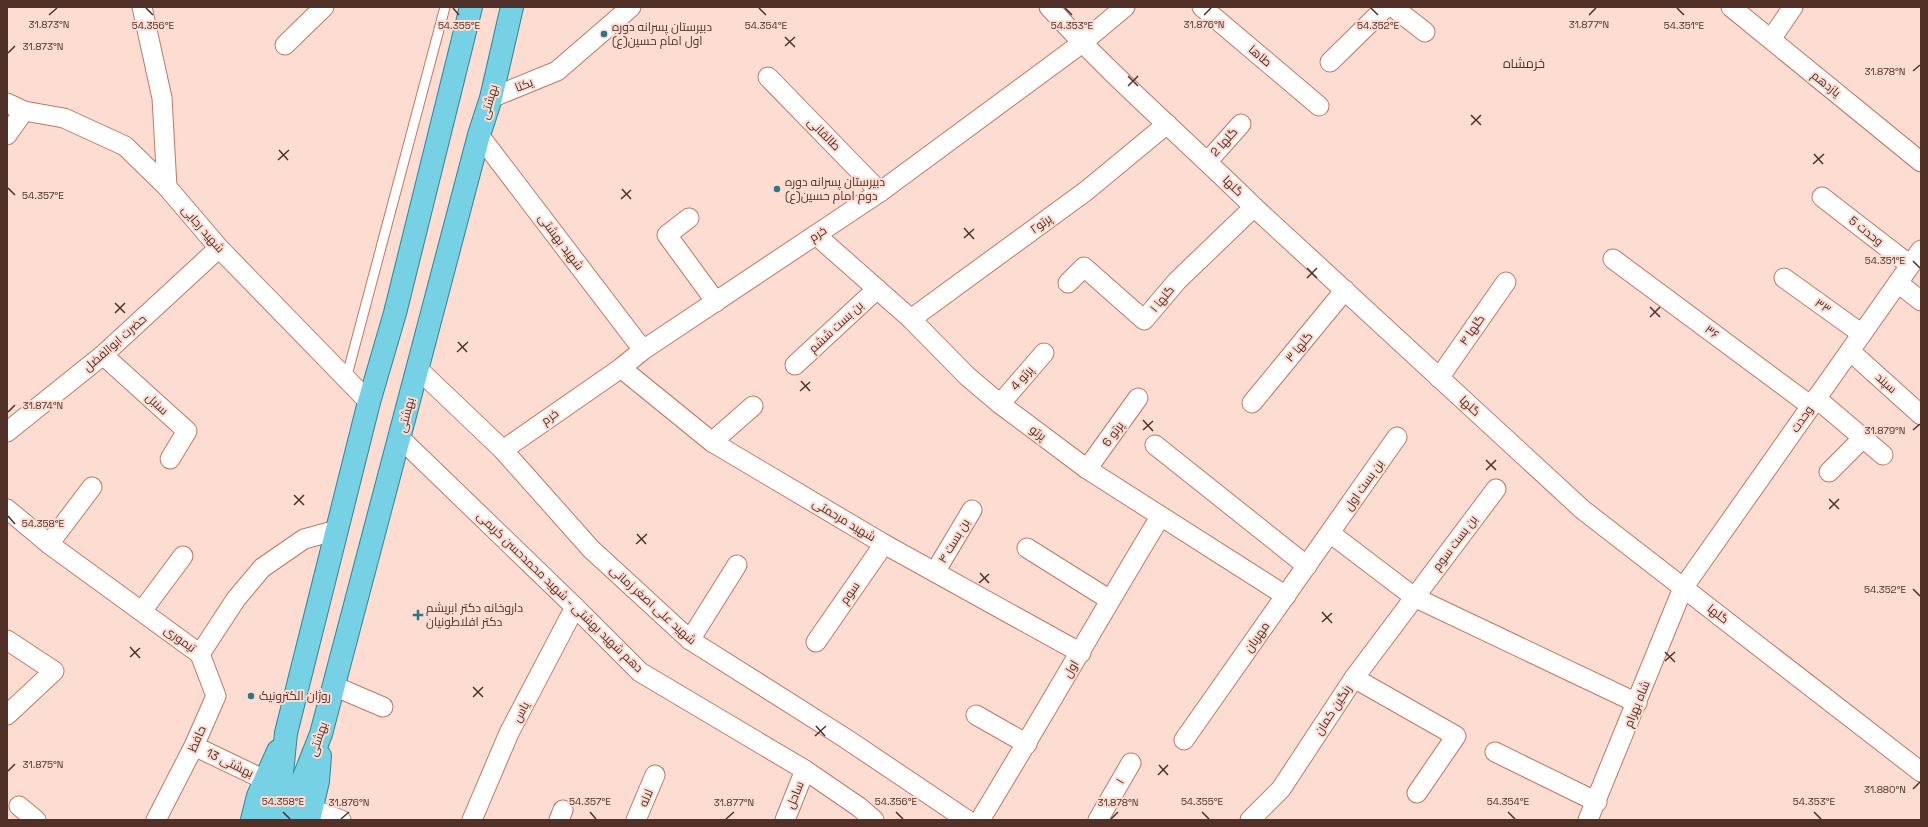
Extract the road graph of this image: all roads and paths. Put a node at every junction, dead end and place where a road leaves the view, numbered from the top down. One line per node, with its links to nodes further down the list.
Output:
1 (142, 7): 29 (street)
2 (324, 7): 17 (street)
3 (445, 7): 56 (lane)
4 (471, 7): 58 (main road)
5 (512, 7): 20 (main road, بهشتی)
6 (631, 7): 20 (street, یکتا)
7 (1048, 7): 16 (street, گلها)
8 (1125, 7): 16 (street, خرم)
9 (1202, 7): 21 (street, طاها)
10 (1386, 7): 18 (street)
11 (1393, 7): 14 (street)
12 (1731, 7): 15 (street, یازدهم)
13 (1792, 7): 15 (street)
14 (1425, 32)
15 (1772, 39): 28 (street, یازدهم)
16 (1082, 43): 23 (street, گلها); 30 (street, خرم)
17 (285, 46)
18 (1330, 62)
19 (768, 77): 30 (street, طالقانی)
20 (491, 98): 26 (main road, بهشتی)
21 (1319, 106)
22 (15, 107): 25 (street); 29 (street, شهید رجایی)
23 (1167, 124): 27 (street, گلها); 46 (street, پرتو۲)
24 (1241, 124): 27 (street, گلها 2)
25 (7, 135)
26 (479, 135): 48 (street, شهید بهشتی); 54 (main road, بهشتی)
27 (1208, 161): 32 (street, گلها)
28 (1921, 162)
29 (167, 187): 35 (street, شهید رجایی)
30 (880, 192): 34 (street, خرم)
31 (1822, 197): 36 (street, 5 وحدت)
32 (1254, 207): 40 (street, گلها ۱); 43 (street, گلها)
33 (689, 218): 45 (street)
34 (816, 235): 42 (street, پرتو); 45 (street, خرم)
35 (219, 248): 51 (street, حضرت ابوالفضل); 56 (street, شهید رجایی)
36 (1916, 258): 41 (street, وحدت)
37 (1613, 259): 59 (street, ۳۶)
38 (1784, 278): 47 (street, ۳۳)
39 (1506, 282): 55 (street, گلها ۴)
40 (1068, 283)
41 (1898, 283): 44 (street); 47 (street, وحدت)
42 (877, 289): 46 (street, پرتو); 52 (street, بن بست ششم)
43 (1346, 290): 55 (street, گلها); 60 (street, گلها ۳)
44 (1921, 301)
45 (716, 302): 48 (street, خرم)
46 (910, 319): 61 (street, پرتو)
47 (1862, 334): 49 (street, وحدت)
48 (644, 350): 53 (street, خرم)
49 (1850, 351): 59 (street, وحدت); 63 (street, سپند)
50 (1044, 353): 61 (street, پرتو 4)
51 (103, 355): 64 (street, حضرت ابوالفضل); 72 (street, سنبل)
52 (794, 365)
53 (621, 368): 68 (street, شهید مرحمتی); 70 (street, خرم)
54 (418, 369): 66 (main road, بهشتی); 70 (street, شهید علی اصغر زمانی)
55 (1439, 378): 89 (street, گلها)
56 (346, 379): 58 (street, شهید رجایی)
57 (1138, 398): 73 (street, پرتو 6)
58 (369, 402): 80 (main road)
59 (1814, 402): 67 (street, ۳۶); 89 (street, وحدت)
60 (1252, 403)
61 (1000, 404): 73 (street, پرتو)
62 (753, 406): 68 (street)
63 (1921, 415)
64 (7, 432)
65 (1398, 437): 81 (street, بن بست اول)
66 (400, 438): 93 (street, دهم شهید بهشتی - شهید محمدحسن کریمی); 101 (main road, بهشتی)
67 (1863, 438): 71 (street, ۳۶); 74 (street)
68 (712, 442): 83 (street, شهید مرحمتی)
69 (1155, 445): 87 (street)
70 (503, 450): 96 (street, شهید علی اصغر زمانی)
71 (1883, 455)
72 (170, 459)
73 (1087, 469): 79 (street, پرتو)
74 (1830, 472)
75 (92, 487): 82 (street)
76 (1496, 490): 91 (street, بن بست سوم)
77 (7, 509): 82 (street, تیموری)
78 (972, 510): 88 (street, بن بست ۴)
79 (1160, 517): 90 (street, پرتو); 92 (street, اول)
80 (337, 530): 99 (street, تیموری); 106 (main road)
81 (1330, 533): 87 (street, مهربان); 91 (street)
82 (49, 544): 94 (street, تیموری)
83 (884, 544): 88 (street, شهید مرحمتی); 97 (street, سوم)
84 (1027, 548): 92 (street)
85 (183, 556): 94 (street)
86 (737, 565): 96 (street)
87 (1307, 566): 90 (street, مهربان)
88 (935, 572): 98 (street, شهید مرحمتی)
89 (1683, 588): 102 (street, شاه بهرام); 114 (street, گلها)
90 (1286, 596): 108 (street, مهربان)
91 (1414, 597): 100 (street, رنگین کمان); 102 (street)
92 (1110, 600): 98 (street, اول)
93 (576, 607): 113 (street, دهم شهید بهشتی - شهید محمدحسن کریمی); 127 (street, یاس)
94 (142, 611): 99 (street, تیموری)
95 (7, 640): 104 (street)
96 (690, 640): 131 (street, شهید علی اصغر زمانی)
97 (816, 642)
98 (1081, 653): 109 (street, اول)
99 (200, 654): 110 (street, حافظ)
100 (1354, 678): 117 (street); 134 (street, رنگین کمان)
101 (334, 686): 103 (street); 107 (main road, بهشتی)
102 (1637, 703): 118 (street, شاه بهرام)
103 (383, 707)
104 (7, 714)
105 (976, 715): 109 (street)
106 (286, 733): 116 (main road); 124 (main road)
107 (321, 734): 120 (main road); 125 (main road, بهشتی)
108 (1184, 740)
109 (1027, 744): 132 (street, اول)
110 (194, 746): 116 (street, بهشتی 13); 122 (street, حافظ)
111 (1495, 752): 118 (street)
112 (1131, 763): 133 (street, ۱)
113 (805, 770): 129 (street, ساحل); 130 (street, دهم شهید بهشتی - شهید محمدحسن کریمی)
114 (1921, 772)
115 (655, 775): 128 (street, لاله)
116 (265, 780): 123 (main road)
117 (1417, 793)
118 (1597, 802): 135 (street, شاه بهرام)
119 (20, 806): 121 (street)
120 (310, 814): 126 (street)
121 (36, 820)
122 (156, 820)
123 (252, 820)
124 (271, 820)
125 (290, 820)
126 (341, 820)
127 (472, 820)
128 (636, 820)
129 (785, 820)
130 (874, 820)
131 (967, 820)
132 (980, 820)
133 (1098, 820)
134 (1250, 820)
135 (1588, 820)

